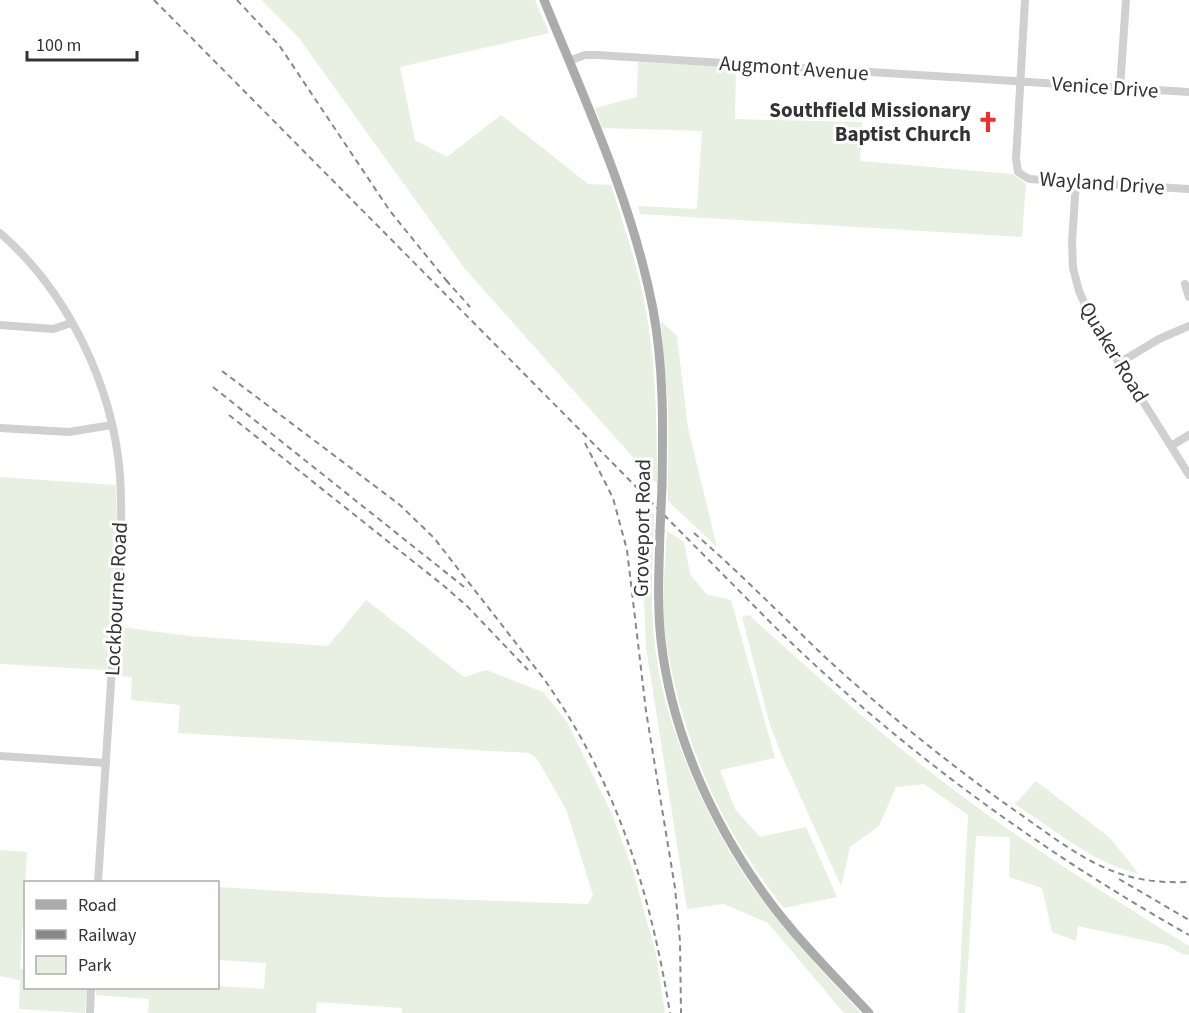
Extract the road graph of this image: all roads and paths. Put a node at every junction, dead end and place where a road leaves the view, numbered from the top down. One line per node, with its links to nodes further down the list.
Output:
1 (544, 0): 4 (main road, Groveport Road)
2 (1025, 0): 5 (street)
3 (1126, 0): 6 (street)
4 (569, 61): 5 (street, Augmont Avenue); 27 (main road, Groveport Road, bridge)
5 (1020, 82): 6 (street, Venice Drive); 8 (street, Wayland Drive)
6 (1120, 88): 7 (street, Venice Drive)
7 (1189, 92)
8 (1076, 182): 9 (street, Wayland Drive); 16 (street, Quaker Road)
9 (1189, 189)
10 (0, 232): 13 (street, Lockbourne Road)
11 (1185, 284): 12 (street)
12 (1189, 297)
13 (71, 323): 14 (street); 17 (street, Lockbourne Road)
14 (0, 326)
15 (1189, 326): 16 (street)
16 (1119, 363): 20 (street, Quaker Road)
17 (112, 425): 18 (street); 23 (street, Lockbourne Road)
18 (0, 428)
19 (1189, 435): 20 (street)
20 (1171, 446): 21 (street, Quaker Road)
21 (1189, 475)
22 (0, 756): 23 (street)
23 (106, 762): 24 (street, Lockbourne Road)
24 (98, 881)
25 (91, 989): 26 (street)
26 (90, 1013)
27 (869, 1013)

